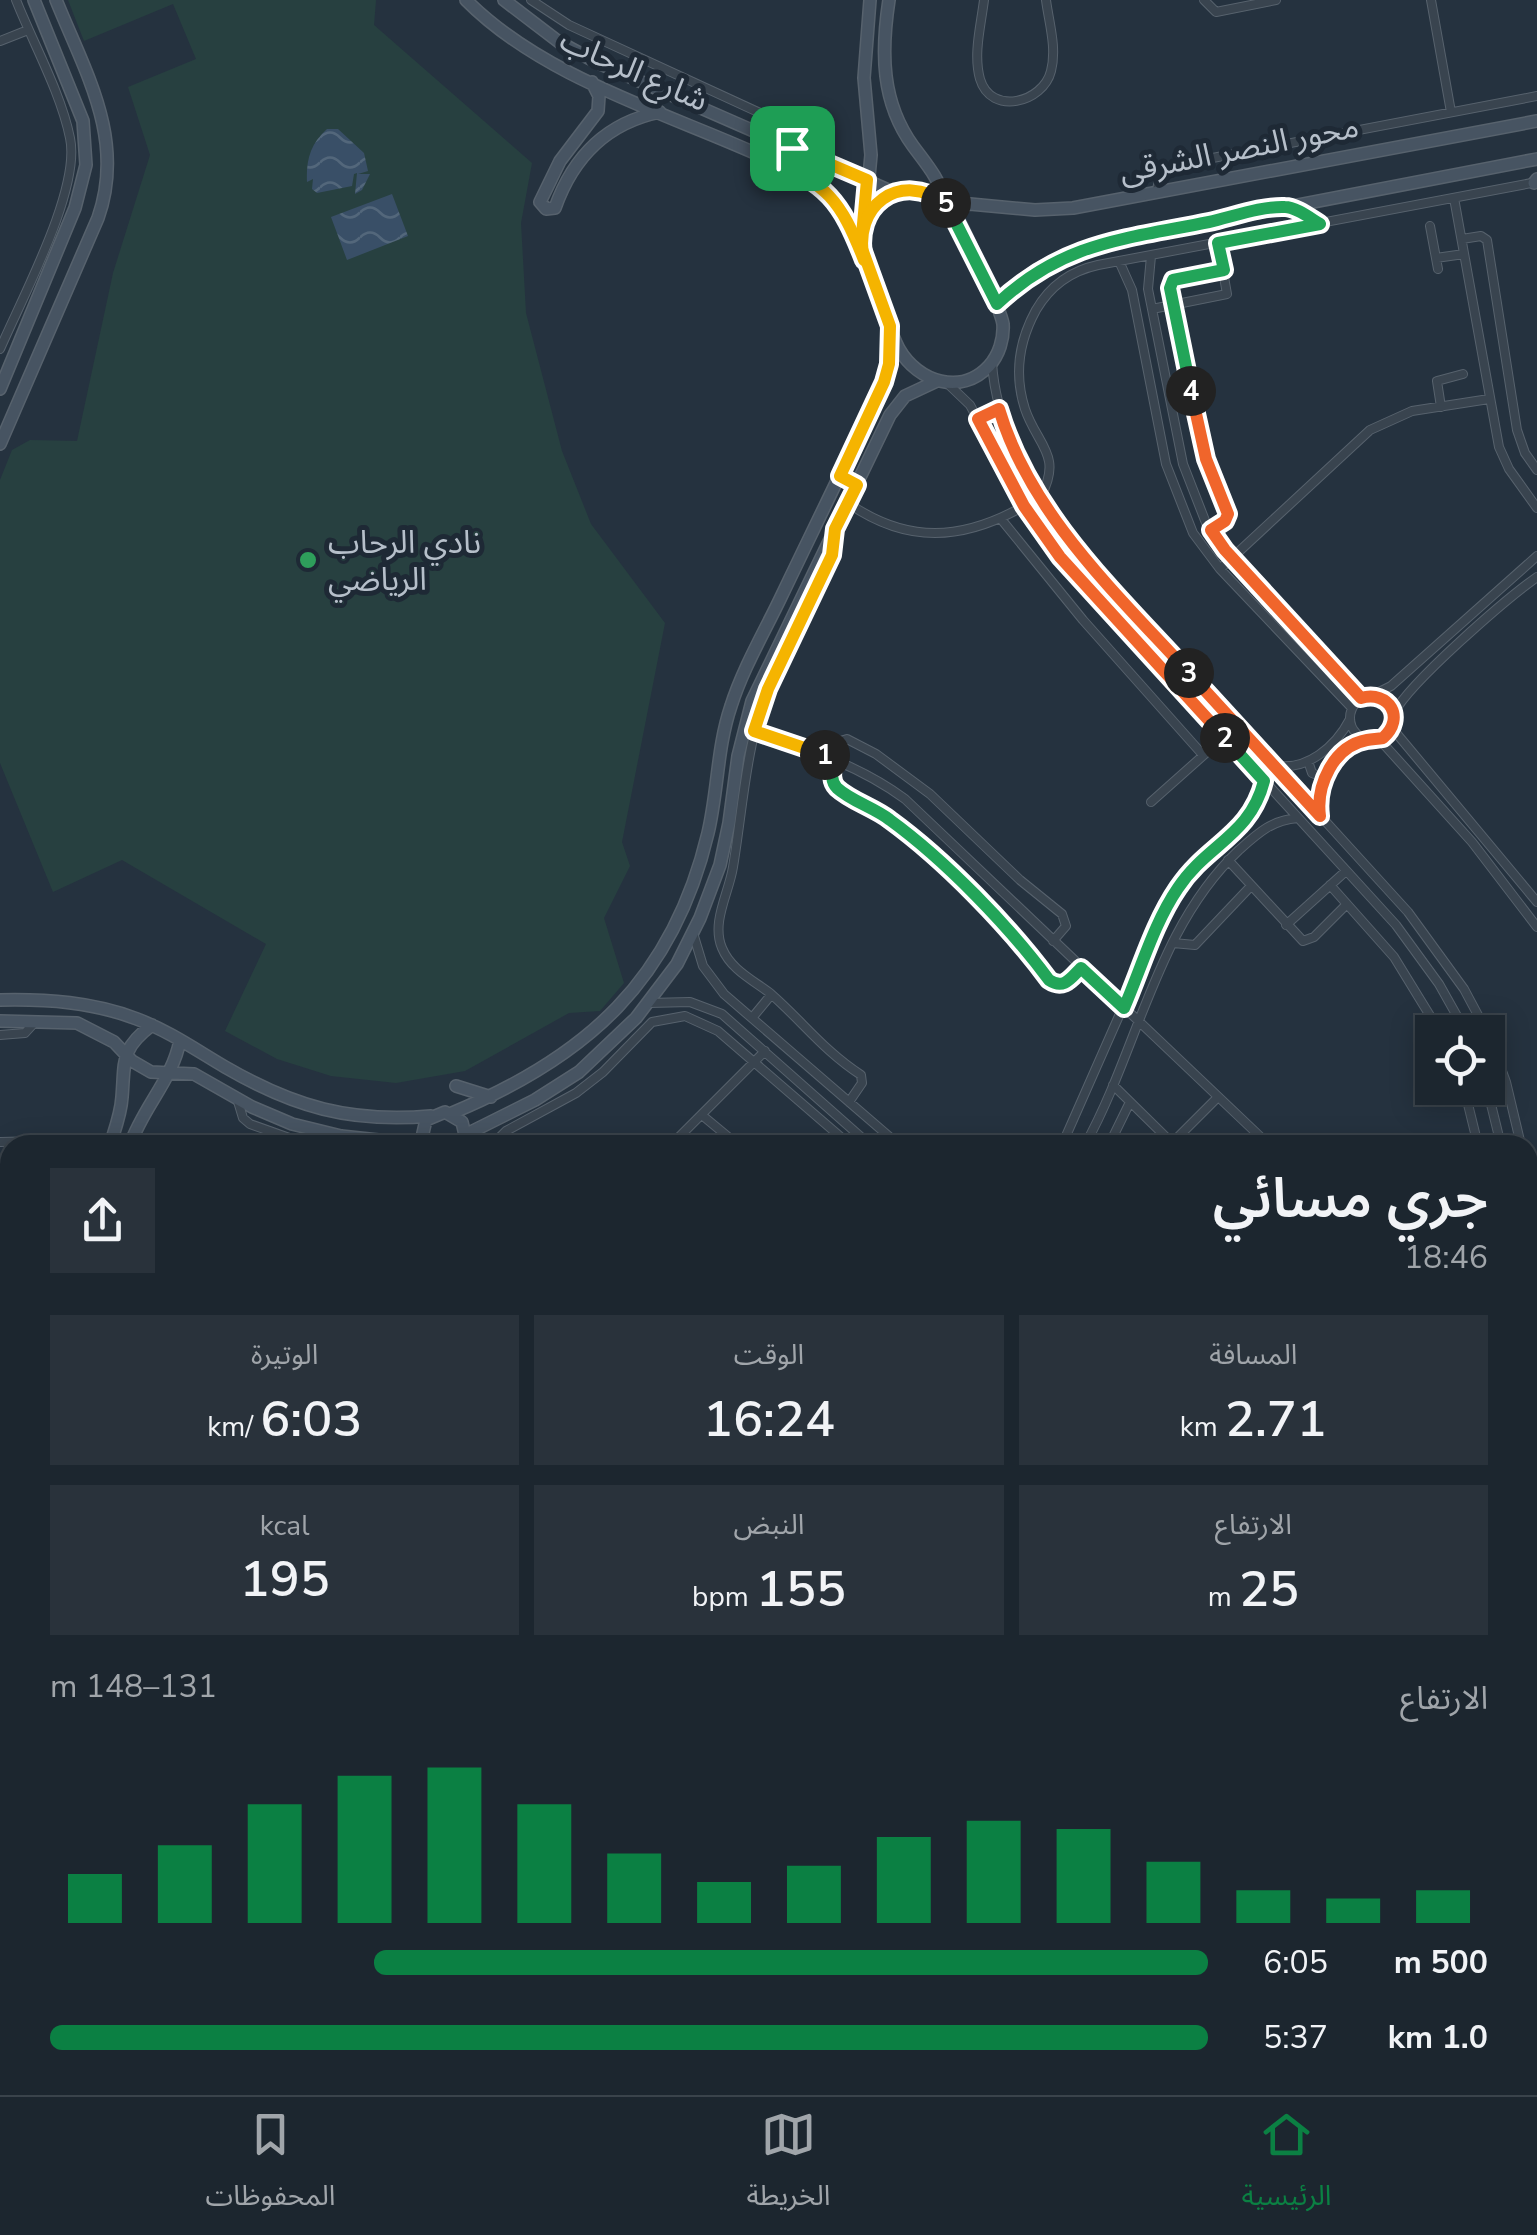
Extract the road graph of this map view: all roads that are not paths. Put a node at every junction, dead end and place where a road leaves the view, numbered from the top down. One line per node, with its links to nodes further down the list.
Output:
1 (16, 0): 14 (street)
2 (34, 0): 21 (street)
3 (56, 0): 20 (street)
4 (466, 0): 16 (street, شارع الرحاب)
5 (504, 0): 23 (street, شارع الرحاب)
6 (530, 0): 24 (street)
7 (870, 0): 27 (street)
8 (889, 0): 32 (street)
9 (984, 0): 10 (street)
10 (1046, 0)
11 (1204, 0): 12 (street)
12 (1276, 0)
13 (1430, 0): 19 (street)
14 (28, 30): 15 (street); 50 (street)
15 (0, 40)
16 (592, 82): 18 (street, شارع الرحاب); 18 (street)
17 (1537, 96): 19 (street)
18 (660, 112): 25 (street, شارع الرحاب)
19 (1451, 112): 30 (street)
20 (101, 114): 21 (street); 63 (street)
21 (83, 120): 56 (street)
22 (1537, 121): 30 (street, محور النصر الشرقى)
23 (776, 140): 24 (street, شارع الرحاب); 25 (street)
24 (792, 148): 27 (street, شارع الرحاب)
25 (767, 158): 42 (street, شارع الرحاب)
26 (1537, 159): 33 (street, محور النصر الشرقى)
27 (867, 180): 29 (street, شارع الرحاب); 34 (street)
28 (1536, 181): 31 (street)
29 (895, 192): 32 (street, محور النصر الشرقى); 34 (street)
30 (1157, 192): 32 (street, محور النصر الشرقى)
31 (1454, 198): 35 (street); 37 (street)
32 (948, 204): 46 (street)
33 (1288, 206): 35 (street); 46 (street, محور النصر الشرقى)
34 (865, 220): 42 (street)
35 (1320, 224): 38 (street)
36 (1430, 226): 41 (street)
37 (1462, 239): 39 (street); 51 (street)
38 (1218, 243): 40 (street); 45 (street)
39 (1464, 254): 41 (street); 52 (street)
40 (1150, 256): 43 (street); 48 (street)
41 (1436, 258): 44 (street)
42 (864, 260): 49 (street, شارع الرحاب)
43 (1119, 261): 67 (street); 76 (street)
44 (1438, 269)
45 (1224, 270): 47 (street); 47 (street)
46 (997, 304): 53 (street)
47 (1174, 306): 48 (street); 58 (street)
48 (1152, 309): 59 (street)
49 (890, 326): 55 (street, شارع الرحاب); 65 (street)
50 (0, 349)
51 (1505, 354): 52 (street); 64 (street)
52 (1482, 357): 57 (street)
53 (992, 362): 55 (street); 61 (street)
54 (1463, 374): 60 (street)
55 (942, 382): 62 (street); 66 (street)
56 (0, 389)
57 (1490, 400): 60 (street); 70 (street)
58 (1193, 403): 59 (street); 73 (street)
59 (1172, 407): 73 (street)
60 (1441, 407): 75 (street)
61 (999, 409): 62 (street); 67 (street)
62 (978, 419): 69 (street)
63 (0, 444)
64 (1537, 470)
65 (840, 476): 66 (street); 147 (street)
66 (857, 485): 68 (street)
67 (1041, 496): 93 (street)
68 (848, 503): 71 (street); 72 (street)
69 (1024, 506): 71 (street); 78 (street)
70 (1537, 508)
71 (1001, 519): 79 (street)
72 (835, 529): 86 (street); 101 (street)
73 (1211, 530): 75 (street)
74 (1537, 556): 80 (street)
75 (1232, 558): 76 (street); 81 (street)
76 (1220, 569): 82 (street)
77 (1537, 577): 83 (street)
78 (1142, 648): 79 (street); 87 (street)
79 (1122, 665): 90 (street)
80 (1374, 695): 81 (street); 83 (street)
81 (1361, 698): 82 (street)
82 (1352, 708): 84 (street)
83 (1394, 713): 85 (street)
84 (1350, 719): 89 (street); 92 (street)
85 (1392, 728): 88 (street); 109 (street)
86 (754, 731): 91 (street); 101 (street)
87 (1224, 737): 90 (street); 95 (street)
88 (1379, 739): 89 (street); 115 (street)
89 (1368, 740): 94 (street)
90 (1204, 754): 96 (street)
91 (834, 758): 99 (street); 100 (street); 110 (street)
92 (1308, 761): 93 (street); 94 (street)
93 (1273, 765): 97 (street)
94 (1324, 778): 97 (street)
95 (1264, 781): 98 (street); 104 (street)
96 (1151, 802)
97 (1320, 816): 112 (street)
98 (1298, 818): 102 (street); 103 (street)
99 (960, 822): 100 (street); 117 (street)
100 (946, 837): 105 (street)
101 (732, 839): 116 (street); 121 (street)
102 (1228, 860): 106 (street); 108 (street)
103 (1346, 871): 107 (street); 114 (street)
104 (1184, 880): 108 (street); 126 (street)
105 (995, 885): 110 (street); 117 (street)
106 (1252, 886): 113 (street); 118 (street)
107 (1330, 886): 111 (street); 113 (street)
108 (1200, 890): 118 (street)
109 (1537, 902)
110 (980, 903): 119 (street)
111 (1347, 904): 113 (street); 122 (street)
112 (1408, 912): 114 (street); 130 (street)
113 (1286, 925)
114 (1396, 925): 120 (street)
115 (1537, 928)
116 (693, 933): 124 (street); 125 (street)
117 (1053, 941): 119 (street)
118 (1173, 943): 134 (street)
119 (1081, 968): 126 (street)
120 (1440, 984): 122 (street); 129 (street)
121 (772, 995): 131 (street); 150 (street)
122 (1420, 996): 128 (street)
123 (0, 1000): 135 (street)
124 (732, 1001): 127 (street); 131 (street)
125 (649, 1003): 127 (street); 165 (street)
126 (1124, 1008): 134 (street); 172 (street)
127 (722, 1014): 138 (street)
128 (1431, 1015)
129 (1457, 1015)
130 (1478, 1015)
131 (752, 1018): 140 (street)
132 (36, 1020): 133 (street); 136 (street); 139 (street)
133 (0, 1021)
134 (1138, 1021): 145 (street); 148 (street)
135 (152, 1025): 137 (street); 139 (street)
136 (0, 1035)
137 (180, 1040): 142 (street); 155 (street)
138 (765, 1052): 141 (street); 143 (street)
139 (126, 1054): 142 (street); 157 (street)
140 (803, 1062): 143 (street); 150 (street)
141 (754, 1064): 156 (street); 166 (street); 169 (street)
142 (170, 1072): 149 (street); 158 (street)
143 (794, 1076): 170 (street)
144 (1505, 1079): 180 (street)
145 (1114, 1085): 151 (street); 173 (street)
146 (456, 1086): 147 (street)
147 (491, 1097): 154 (street)
148 (1218, 1097): 176 (street); 177 (street)
149 (237, 1098): 161 (street); 162 (street)
150 (849, 1102): 171 (street)
151 (1130, 1102): 174 (street); 175 (street)
152 (1468, 1105): 178 (street)
153 (1491, 1105): 179 (street)
154 (452, 1113): 155 (street); 164 (street)
155 (431, 1116): 163 (street)
156 (703, 1116): 167 (street); 168 (street)
157 (119, 1119): 158 (street); 159 (street)
158 (137, 1126): 160 (street)
159 (113, 1135)
160 (134, 1135)
161 (280, 1135)
162 (337, 1135)
163 (423, 1135)
164 (463, 1135)
165 (472, 1135)
166 (503, 1135)
167 (682, 1135)
168 (726, 1135)
169 (838, 1135)
170 (859, 1135)
171 (887, 1135)
172 (1067, 1135)
173 (1090, 1135)
174 (1113, 1135)
175 (1164, 1135)
176 (1180, 1135)
177 (1258, 1135)
178 (1476, 1135)
179 (1499, 1135)
180 (1519, 1135)

